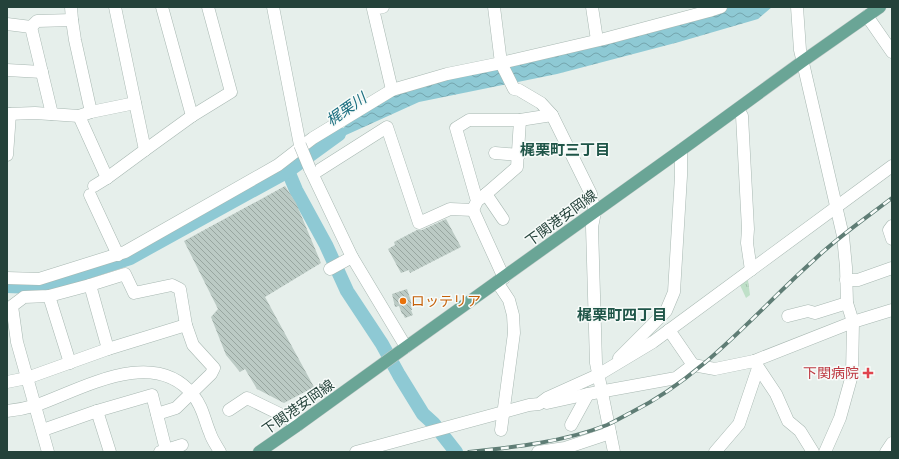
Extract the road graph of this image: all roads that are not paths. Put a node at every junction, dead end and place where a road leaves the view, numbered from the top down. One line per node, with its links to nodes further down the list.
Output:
1 (71, 7): 14 (street)
2 (115, 7): 24 (street)
3 (162, 7): 31 (street)
4 (208, 7): 31 (street)
5 (273, 7): 39 (street, bridge)
6 (383, 7): 23 (street)
7 (494, 7): 20 (street)
8 (592, 7): 17 (street)
9 (721, 7): 12 (street)
10 (797, 7): 19 (street)
11 (880, 7): 13 (main road, 下関港安岡線)
12 (709, 9): 17 (street)
13 (867, 16): 18 (street); 19 (main road, 下関港安岡線)
14 (72, 20): 16 (street); 26 (street)
15 (7, 24): 16 (street)
16 (31, 27): 22 (street)
17 (597, 40): 20 (street)
18 (892, 52)
19 (803, 61): 25 (main road, 下関港安岡線); 42 (street)
20 (501, 63): 23 (street); 29 (street)
21 (7, 70): 22 (street)
22 (42, 72): 28 (street)
23 (392, 90): 47 (street)
24 (135, 103): 26 (street); 33 (street)
25 (738, 109): 34 (main road, 下関港安岡線); 51 (street)
26 (91, 112): 30 (street)
27 (9, 114): 28 (street); 36 (street)
28 (52, 114): 30 (street)
29 (552, 115): 32 (street); 43 (street)
30 (79, 116): 40 (street)
31 (192, 116): 33 (street)
32 (520, 120): 37 (street); 41 (street)
33 (145, 150): 40 (street)
34 (681, 150): 43 (main road, 下関港安岡線); 66 (street)
35 (495, 153): 37 (street)
36 (7, 155)
37 (519, 155): 41 (street)
38 (892, 166): 42 (street)
39 (311, 171): 41 (street); 48 (street)
40 (107, 178): 47 (street)
41 (479, 202): 44 (street); 53 (street)
42 (836, 207): 51 (street); 54 (street)
43 (595, 212): 53 (main road, 下関港安岡線); 69 (street)
44 (503, 219)
45 (892, 226): 46 (street)
46 (892, 239)
47 (118, 255): 52 (street)
48 (352, 256): 50 (street); 63 (street)
49 (892, 268): 54 (street)
50 (330, 269)
51 (751, 270): 62 (street)
52 (7, 278)
53 (500, 280): 63 (main road, 下関港安岡線); 80 (street)
54 (846, 280): 57 (street)
55 (90, 285): 56 (street); 61 (street); 64 (street)
56 (49, 296): 65 (street); 70 (street)
57 (846, 303): 59 (street); 60 (street)
58 (892, 310): 60 (street)
59 (788, 316)
60 (853, 322): 68 (street); 100 (street)
61 (186, 325): 64 (street); 73 (street)
62 (669, 330): 66 (street); 67 (street)
63 (406, 347): 82 (main road, 下関港安岡線)
64 (108, 349): 65 (street)
65 (70, 363): 70 (street)
66 (616, 364): 69 (street)
67 (693, 365): 68 (street); 72 (street)
68 (756, 365): 98 (street); 99 (street)
69 (598, 375): 72 (street); 75 (street)
70 (27, 378): 71 (street); 76 (street)
71 (7, 382)
72 (603, 392): 74 (street); 86 (street)
73 (191, 393): 76 (street); 81 (street); 93 (street)
74 (588, 394): 75 (street); 83 (street)
75 (539, 404): 80 (street)
76 (35, 406): 78 (street); 84 (street)
77 (229, 410): 82 (street)
78 (7, 412)
79 (97, 412): 81 (street); 84 (street); 92 (street)
80 (503, 412): 85 (street); 95 (street)
81 (157, 414): 90 (street)
82 (298, 425): 94 (main road, 下関港安岡線)
83 (571, 425)
84 (43, 430): 91 (street)
85 (501, 430)
86 (610, 433): 89 (street); 97 (street)
87 (892, 443): 101 (street)
88 (182, 445): 90 (street)
89 (564, 450): 96 (street)
90 (162, 451)
91 (48, 452)
92 (110, 452)
93 (220, 452)
94 (259, 452)
95 (356, 452)
96 (538, 452)
97 (614, 452)
98 (715, 452)
99 (813, 452)
100 (825, 452)
101 (886, 452)

